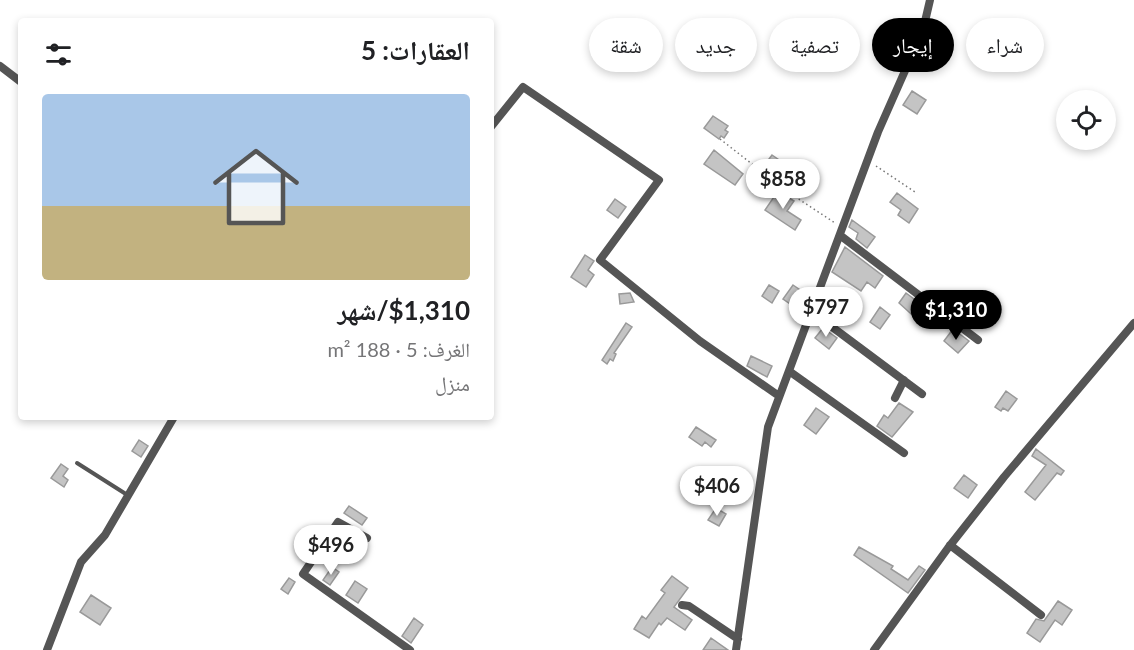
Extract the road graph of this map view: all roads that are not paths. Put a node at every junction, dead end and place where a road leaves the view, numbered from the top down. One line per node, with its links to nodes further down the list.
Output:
1 (930, 0): 5 (street)
2 (0, 66): 3 (street)
3 (18, 80)
4 (494, 123): 12 (street)
5 (842, 232): 6 (street); 8 (street)
6 (812, 312): 9 (street); 10 (street)
7 (1134, 323): 19 (street)
8 (978, 340)
9 (789, 371): 12 (street); 15 (street)
10 (904, 380): 11 (street); 13 (street)
11 (922, 394)
12 (778, 396): 22 (street)
13 (895, 398)
14 (172, 420): 17 (street)
15 (904, 453)
16 (77, 463): 17 (lane)
17 (129, 496): 23 (street)
18 (367, 538): 24 (street)
19 (950, 545): 21 (street); 26 (street)
20 (682, 605): 22 (street)
21 (1041, 615)
22 (738, 639): 25 (street)
23 (47, 650)
24 (410, 650)
25 (736, 650)
26 (874, 650)

